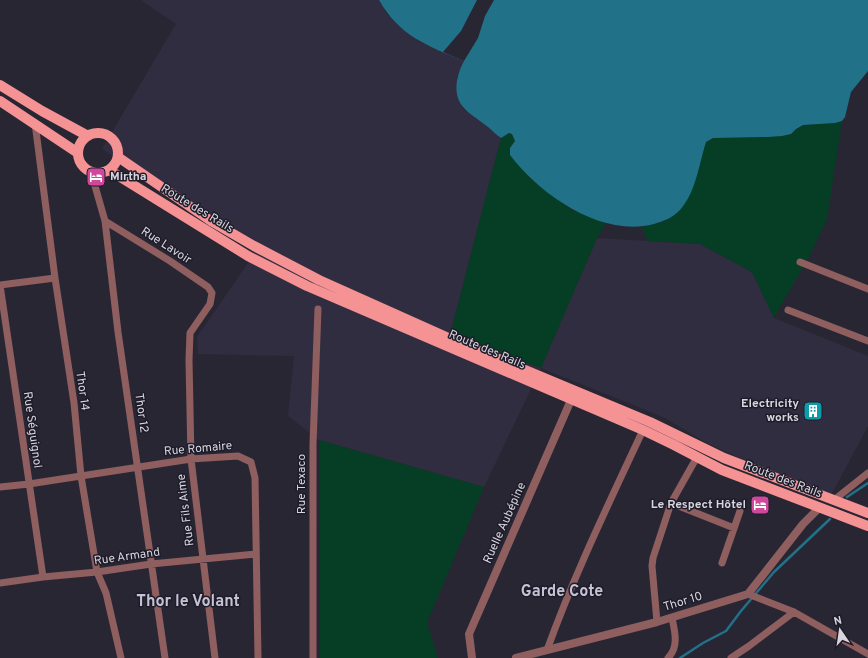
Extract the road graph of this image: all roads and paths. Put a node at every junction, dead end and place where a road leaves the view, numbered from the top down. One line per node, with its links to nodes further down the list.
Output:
1 (0, 85): 4 (main road)
2 (0, 101): 3 (main road)
3 (35, 123): 5 (main road); 11 (street, Thor 14)
4 (88, 136): 5 (main road); 6 (main road)
5 (78, 153): 8 (main road)
6 (118, 158): 7 (main road); 27 (main road, Route des Rails)
7 (109, 170): 8 (main road); 18 (main road, Route des Rails)
8 (91, 172): 9 (street, Thor 12)
9 (105, 221): 14 (street, Rue Lavoir); 22 (street, Thor 12)
10 (800, 262): 13 (street)
11 (55, 278): 12 (street); 24 (street, Thor 14)
12 (0, 285): 25 (street, Rue Séguignol)
13 (868, 289)
14 (212, 293): 21 (street, Rue Fils Aime)
15 (318, 309): 51 (street, Rue Texaco)
16 (788, 310): 17 (street)
17 (868, 341)
18 (572, 400): 19 (main road, Route des Rails); 52 (street, Ruelle Aubépine)
19 (643, 430): 20 (main road, Route des Rails); 45 (street)
20 (697, 457): 28 (street); 29 (main road, Route des Rails)
21 (191, 459): 22 (street, Rue Romaire); 34 (street, Rue Romaire); 35 (street, Rue Fils Aime)
22 (137, 467): 24 (street, Rue Romaire); 37 (street, Thor 12)
23 (868, 473): 27 (street)
24 (81, 476): 25 (street, Rue Romaire); 38 (street, Thor 14)
25 (29, 484): 26 (street, Rue Romaire); 39 (street, Rue Séguignol)
26 (0, 488)
27 (834, 500): 31 (main road, Route des Rails)
28 (671, 504): 33 (street); 44 (street)
29 (822, 509): 32 (main road, Route des Rails); 41 (street)
30 (740, 511): 33 (street)
31 (868, 513)
32 (868, 526)
33 (734, 528): 36 (street)
34 (256, 554): 35 (street, Rue Armand); 50 (street, Rue Romaire)
35 (203, 559): 37 (street, Rue Armand); 49 (street, Rue Fils Aime)
36 (722, 563)
37 (152, 564): 38 (street, Rue Armand); 48 (street, Thor 12)
38 (97, 572): 39 (street, Rue Armand); 47 (street, Thor 14)
39 (43, 577): 40 (street, Rue Armand)
40 (0, 583)
41 (748, 594): 42 (street); 43 (street, Thor 10)
42 (794, 612): 46 (street); 55 (street)
43 (672, 618): 44 (street, Thor 10); 54 (street)
44 (657, 622): 45 (street, Thor 10)
45 (547, 650): 53 (street, Thor 10)
46 (868, 654)
47 (121, 658)
48 (165, 658)
49 (215, 658)
50 (258, 658)
51 (312, 658)
52 (472, 658)
53 (516, 658)
54 (668, 658)
55 (731, 658)

